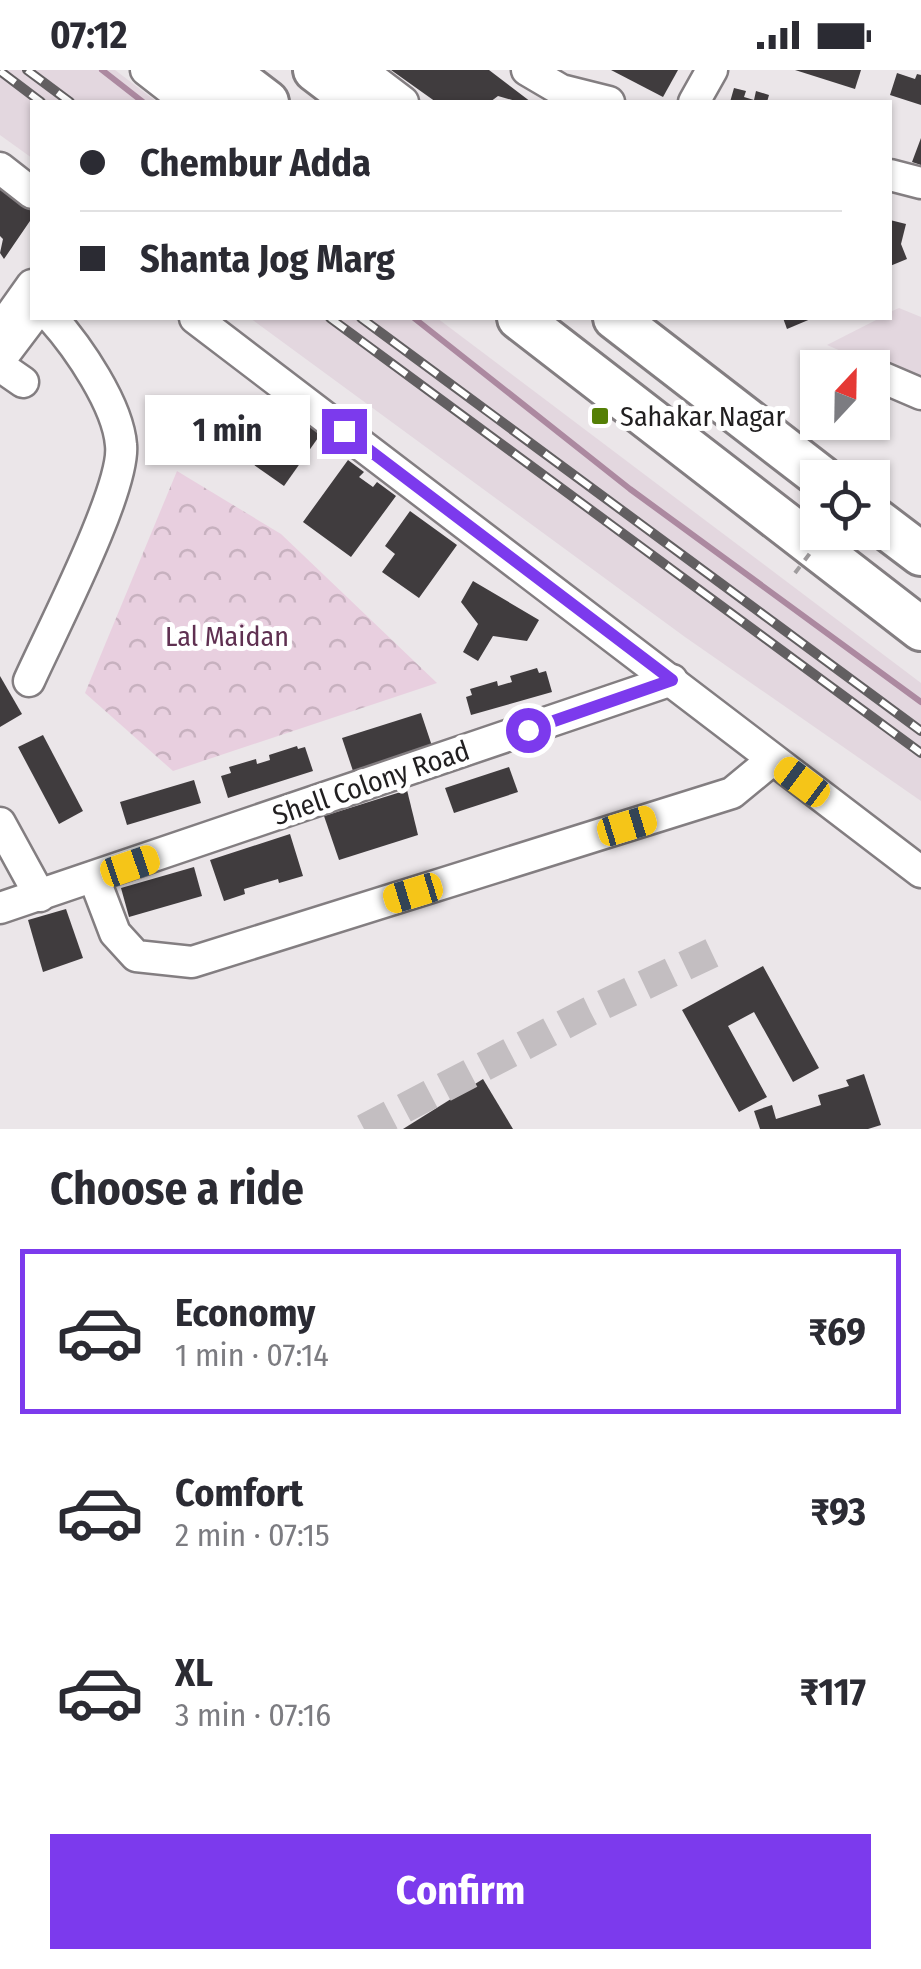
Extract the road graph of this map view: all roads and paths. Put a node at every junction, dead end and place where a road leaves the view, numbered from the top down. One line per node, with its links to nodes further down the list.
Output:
1 (146, 70): 9 (street)
2 (180, 70): 10 (highway)
3 (225, 70): 11 (highway)
4 (266, 70): 12 (highway)
5 (314, 70): 13 (highway)
6 (362, 70): 14 (street)
7 (528, 70): 15 (street)
8 (712, 70): 16 (street)
9 (184, 100)
10 (218, 100)
11 (264, 100)
12 (305, 100)
13 (353, 100)
14 (400, 100)
15 (600, 100)
16 (695, 100)
17 (0, 168): 20 (street)
18 (892, 176): 19 (street)
19 (921, 183)
20 (30, 191)
21 (19, 309): 26 (street)
22 (54, 320): 36 (street)
23 (197, 320): 35 (street)
24 (522, 320): 34 (highway)
25 (618, 320): 29 (highway)
26 (8, 369)
27 (890, 381): 28 (street)
28 (921, 394)
29 (800, 461)
30 (890, 531): 32 (highway)
31 (813, 550): 33 (path, bridge)
32 (921, 554)
33 (795, 574)
34 (921, 629)
35 (672, 680): 37 (street); 40 (street, Shell Colony Road)
36 (28, 681)
37 (772, 760): 39 (street); 40 (street)
38 (0, 823): 41 (street)
39 (921, 872)
40 (94, 878): 41 (street, Shell Colony Road)
41 (40, 896): 42 (street, Shell Colony Road)
42 (0, 908)

